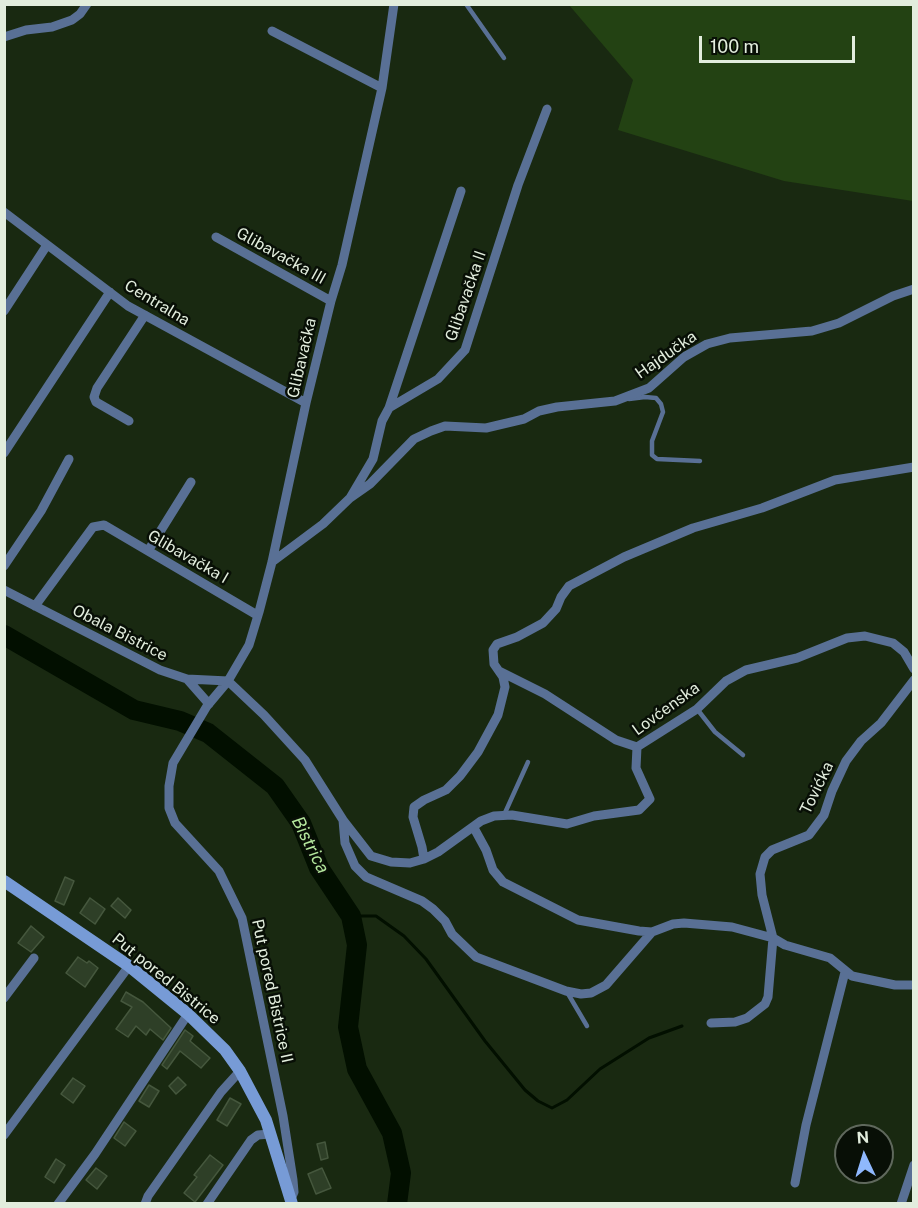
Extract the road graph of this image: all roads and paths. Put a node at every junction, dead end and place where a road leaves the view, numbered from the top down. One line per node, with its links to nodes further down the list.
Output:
1 (87, 4): 5 (street)
2 (394, 4): 7 (street, Glibavačka)
3 (466, 4): 6 (lane)
4 (272, 31): 7 (street)
5 (4, 37)
6 (504, 58)
7 (382, 88): 15 (street, Glibavačka)
8 (547, 109): 20 (street, Glibavačka II)
9 (461, 191): 20 (street)
10 (4, 212): 12 (street, Centralna)
11 (216, 237): 15 (street, Glibavačka III)
12 (47, 244): 14 (street, Centralna); 16 (street)
13 (914, 289): 18 (street, Hajdučka)
14 (110, 292): 17 (street, Centralna); 22 (street)
15 (331, 301): 19 (street, Glibavačka)
16 (4, 310)
17 (145, 315): 19 (street, Centralna); 21 (street)
18 (615, 401): 24 (lane); 27 (street, Hajdučka)
19 (306, 404): 29 (street, Glibavačka)
20 (389, 408): 27 (street)
21 (129, 422)
22 (4, 453)
23 (69, 459): 30 (street)
24 (700, 461)
25 (914, 467): 35 (street)
26 (191, 482): 28 (street)
27 (350, 498): 29 (street)
28 (148, 551): 32 (street, Glibavačka I); 33 (street, Glibavačka I)
29 (273, 562): 33 (street, Glibavačka)
30 (4, 566)
31 (4, 590): 32 (street, Obala Bistrice)
32 (35, 606): 36 (street, Obala Bistrice)
33 (257, 615): 38 (street, Glibavačka)
34 (914, 669): 40 (street, Lovćenska)
35 (499, 671): 41 (street); 47 (street)
36 (187, 680): 38 (street, Obala Bistrice); 39 (street)
37 (914, 680): 50 (street, Tovićka)
38 (228, 681): 39 (street, Glibavačka); 45 (street, Lovćenska)
39 (208, 705): 61 (street, Put pored Bistrice II)
40 (697, 709): 41 (street, Lovćenska); 42 (lane)
41 (637, 747): 44 (street, Lovćenska)
42 (743, 755)
43 (528, 762): 44 (lane)
44 (504, 815): 46 (street, Lovćenska)
45 (343, 820): 47 (street, Lovćenska); 55 (street)
46 (474, 828): 47 (street, Lovćenska); 49 (street)
47 (423, 859)
48 (5, 881): 52 (street, Put pored Bistrice)
49 (652, 932): 50 (street); 55 (street)
50 (773, 938): 53 (street); 58 (street)
51 (34, 958): 56 (street)
52 (129, 966): 57 (street, Put pored Bistrice); 64 (street)
53 (845, 972): 54 (street); 66 (street)
54 (914, 985)
55 (566, 991): 59 (lane)
56 (4, 998)
57 (188, 1014): 60 (street, Put pored Bistrice); 68 (street)
58 (711, 1023)
59 (587, 1026)
60 (240, 1071): 62 (street, Put pored Bistrice); 69 (street)
61 (284, 1116): 62 (street); 67 (street, Put pored Bistrice II)
62 (266, 1120): 63 (street, Put pored Bistrice)
63 (270, 1134): 67 (street, Put pored Bistrice); 70 (street)
64 (4, 1135)
65 (914, 1165): 71 (street)
66 (795, 1183)
67 (291, 1202)
68 (58, 1203)
69 (146, 1203)
70 (207, 1203)
71 (901, 1203)

